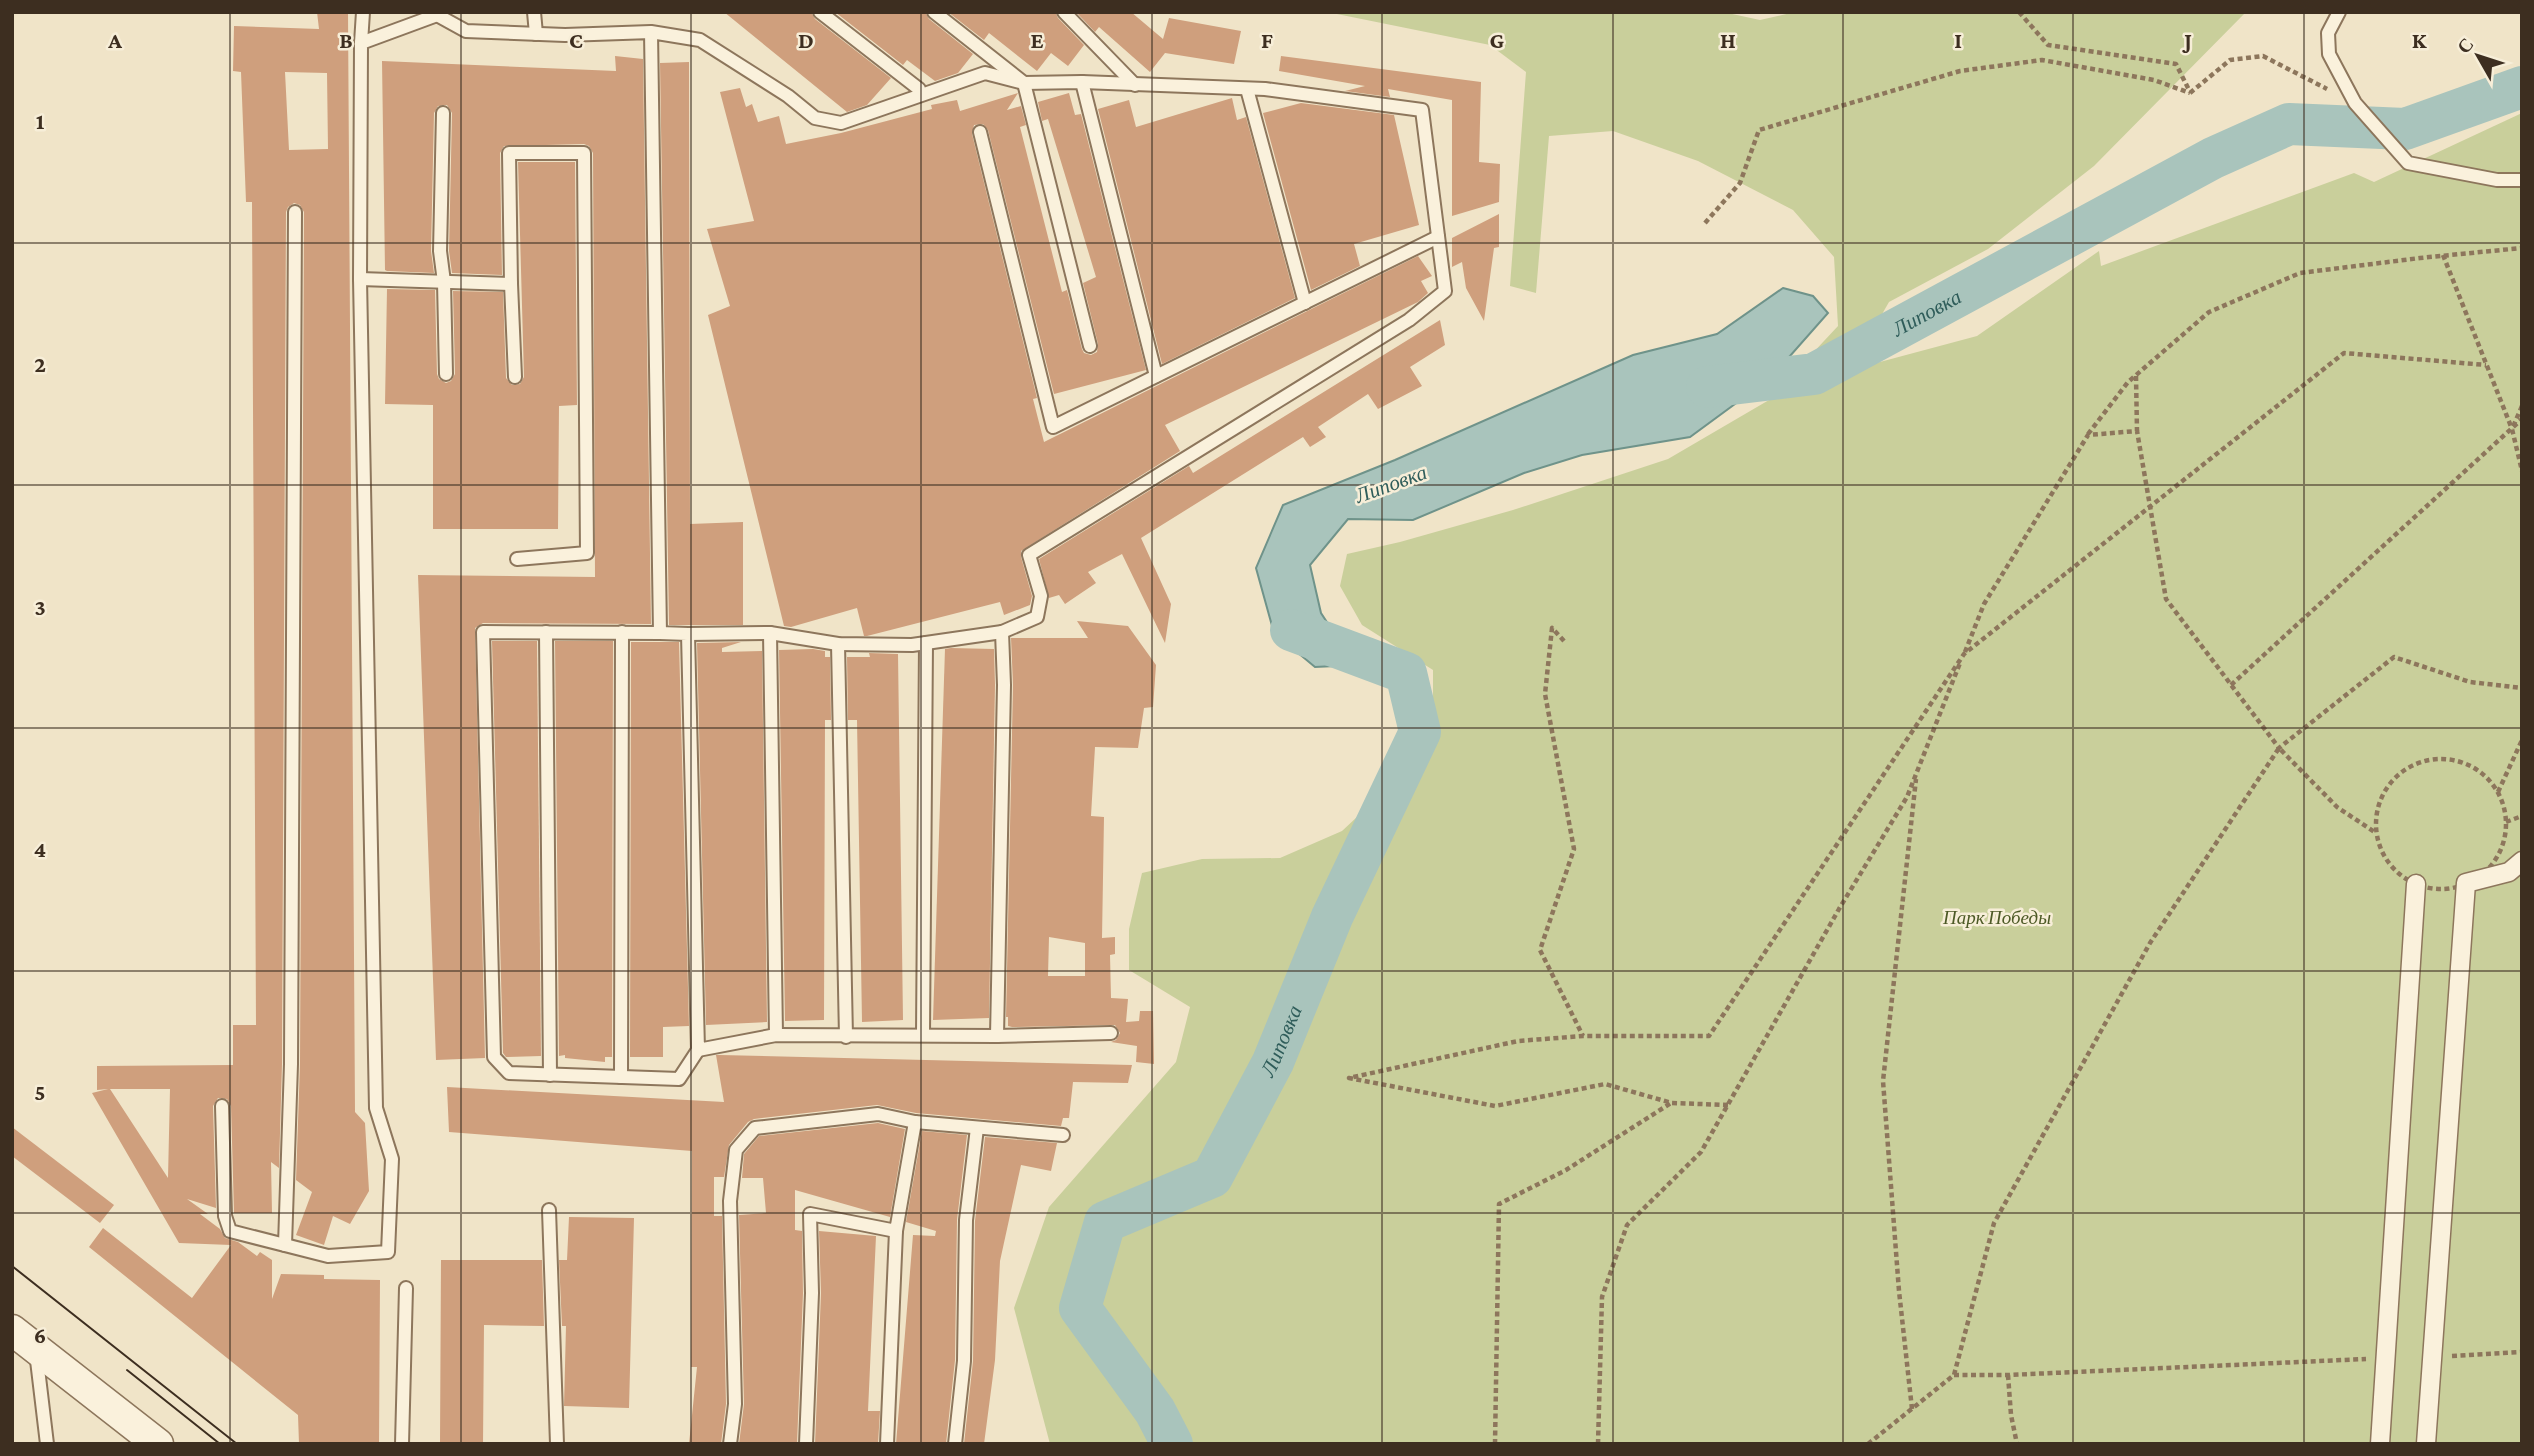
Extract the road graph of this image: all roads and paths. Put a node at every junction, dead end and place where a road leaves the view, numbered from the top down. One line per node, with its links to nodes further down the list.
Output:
1 (363, 12): 11 (lane)
2 (534, 12): 10 (lane)
3 (820, 12): 15 (lane)
4 (934, 12): 13 (lane)
5 (1064, 12): 14 (lane)
6 (2019, 12): 17 (path)
7 (2339, 12): 18 (lane)
8 (437, 14): 10 (lane); 11 (lane)
9 (651, 32): 10 (lane); 13 (lane); 47 (lane)
10 (536, 34)
11 (360, 43): 27 (lane)
12 (1082, 82): 13 (lane); 14 (lane); 35 (lane)
13 (1024, 83): 31 (lane)
14 (1135, 85): 16 (lane)
15 (919, 89)
16 (1247, 89): 24 (lane); 30 (lane)
17 (2190, 93): 18 (path); 23 (path)
18 (2355, 103): 21 (lane)
19 (443, 113): 28 (lane)
20 (980, 132): 35 (lane)
21 (2522, 180)
22 (295, 212): 84 (lane)
23 (1705, 223)
24 (1438, 237): 30 (lane); 48 (lane)
25 (2522, 248): 26 (path)
26 (2443, 255): 32 (path); 34 (path)
27 (360, 279): 28 (lane); 84 (lane)
28 (444, 282): 29 (lane); 33 (lane)
29 (512, 284): 36 (lane); 44 (lane)
30 (1305, 303): 35 (lane)
31 (1090, 346)
32 (2486, 365): 39 (path); 43 (path)
33 (446, 374)
34 (2136, 375): 40 (path); 41 (path)
35 (1156, 376)
36 (514, 377)
37 (2522, 406): 39 (path)
38 (2522, 419): 39 (path)
39 (2512, 429): 42 (path); 55 (path)
40 (2137, 431): 41 (path); 43 (path)
41 (2088, 435): 54 (path)
42 (2522, 471)
43 (2150, 506): 54 (path); 55 (path)
44 (517, 559)
45 (546, 632): 46 (lane); 74 (lane); 74 (lane)
46 (622, 632): 47 (lane); 75 (lane)
47 (660, 632): 50 (lane)
48 (1002, 632): 52 (lane); 70 (lane)
49 (770, 633): 50 (lane); 53 (lane); 68 (lane)
50 (688, 634): 73 (lane)
51 (1564, 641): 71 (path)
52 (926, 643): 53 (lane); 69 (lane)
53 (838, 644): 72 (lane)
54 (1964, 654): 59 (path); 71 (path)
55 (2231, 685): 58 (path)
56 (2522, 688): 58 (path)
57 (2522, 740): 60 (path)
58 (2279, 748): 63 (path); 91 (path)
59 (1917, 771): 77 (path); 93 (path)
60 (2497, 793): 62 (path); 63 (path)
61 (2522, 816): 62 (path)
62 (2506, 822): 65 (path)
63 (2376, 833): 66 (path)
64 (2522, 861): 65 (street)
65 (2466, 883): 66 (path); 89 (street)
66 (2416, 884): 90 (street)
67 (1111, 1033): 70 (lane)
68 (776, 1035): 72 (lane); 73 (lane)
69 (923, 1035): 70 (lane); 72 (lane)
70 (997, 1036)
71 (1583, 1036): 76 (path)
72 (846, 1037)
73 (698, 1050): 75 (lane)
74 (550, 1075): 75 (lane)
75 (621, 1077)
76 (1672, 1103): 77 (path); 102 (path)
77 (1728, 1105): 103 (path)
78 (222, 1106): 84 (lane)
79 (915, 1122): 80 (lane); 83 (lane); 98 (lane)
80 (977, 1128): 81 (lane); 101 (lane)
81 (1063, 1135)
82 (549, 1210): 97 (lane)
83 (897, 1231): 99 (lane); 100 (lane)
84 (285, 1245)
85 (406, 1288): 96 (lane)
86 (12, 1330): 87 (street)
87 (36, 1349): 94 (lane); 95 (street)
88 (2522, 1352): 89 (path)
89 (2433, 1357): 107 (street)
90 (2386, 1359): 92 (path); 106 (street)
91 (1954, 1375): 92 (path); 93 (path)
92 (2008, 1375): 105 (path)
93 (1912, 1409): 104 (path)
94 (47, 1444)
95 (158, 1444)
96 (402, 1444)
97 (556, 1444)
98 (730, 1444)
99 (806, 1444)
100 (887, 1444)
101 (955, 1444)
102 (1495, 1444)
103 (1598, 1444)
104 (1868, 1444)
105 (2017, 1444)
106 (2380, 1444)
107 (2426, 1444)

